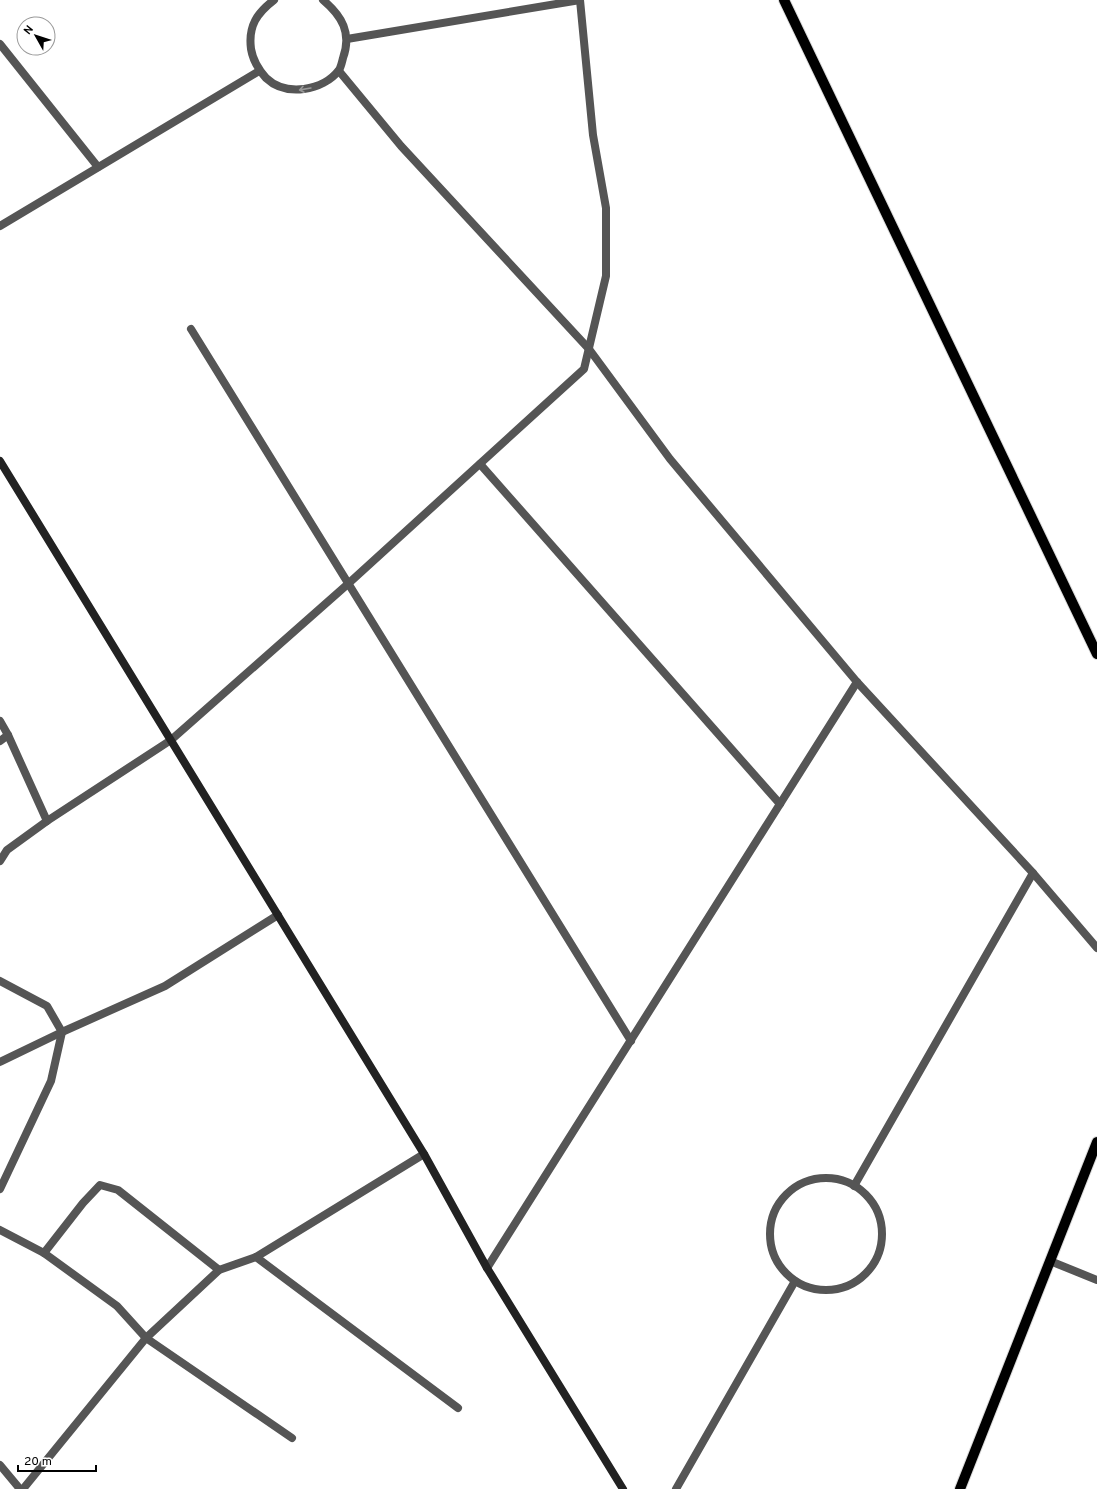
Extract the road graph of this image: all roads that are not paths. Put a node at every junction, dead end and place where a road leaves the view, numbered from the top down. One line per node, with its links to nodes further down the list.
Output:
1 (274, 0): 7 (street)
2 (323, 0): 5 (street)
3 (580, 0): 5 (street); 12 (street)
4 (784, 0): 16 (main road)
5 (347, 39): 8 (street)
6 (0, 44): 9 (street)
7 (259, 70): 8 (street, one-way to 7); 9 (street)
8 (338, 70): 12 (street)
9 (98, 167): 10 (street)
10 (0, 226)
11 (191, 329): 15 (street)
12 (589, 349): 14 (street); 17 (street)
13 (0, 461): 20 (main road)
14 (480, 464): 15 (street); 22 (street)
15 (348, 583): 20 (street); 30 (street)
16 (1097, 654)
17 (857, 682): 22 (street); 25 (street)
18 (0, 721): 19 (street)
19 (8, 735): 21 (street); 23 (street)
20 (171, 740): 23 (street); 26 (main road)
21 (0, 741)
22 (780, 804): 30 (street)
23 (47, 821): 24 (street)
24 (0, 861)
25 (1033, 873): 27 (street); 34 (street)
26 (278, 915): 29 (street); 33 (main road)
27 (1097, 948)
28 (0, 981): 29 (street)
29 (62, 1032): 31 (street); 35 (street)
30 (631, 1041): 40 (street)
31 (0, 1062)
32 (1097, 1142): 39 (main road)
33 (424, 1154): 38 (street); 40 (main road)
34 (854, 1186): 43 (street); 43 (street)
35 (0, 1189)
36 (0, 1230): 37 (street)
37 (44, 1253): 41 (street); 44 (street)
38 (256, 1257): 41 (street); 45 (street)
39 (1050, 1262): 42 (street); 51 (main road)
40 (487, 1268): 49 (main road)
41 (219, 1270): 44 (street)
42 (1097, 1280)
43 (795, 1281): 50 (street)
44 (146, 1338): 46 (street); 48 (street)
45 (458, 1408)
46 (292, 1438)
47 (0, 1465): 48 (street)
48 (22, 1489)
49 (623, 1489)
50 (676, 1489)
51 (960, 1489)

